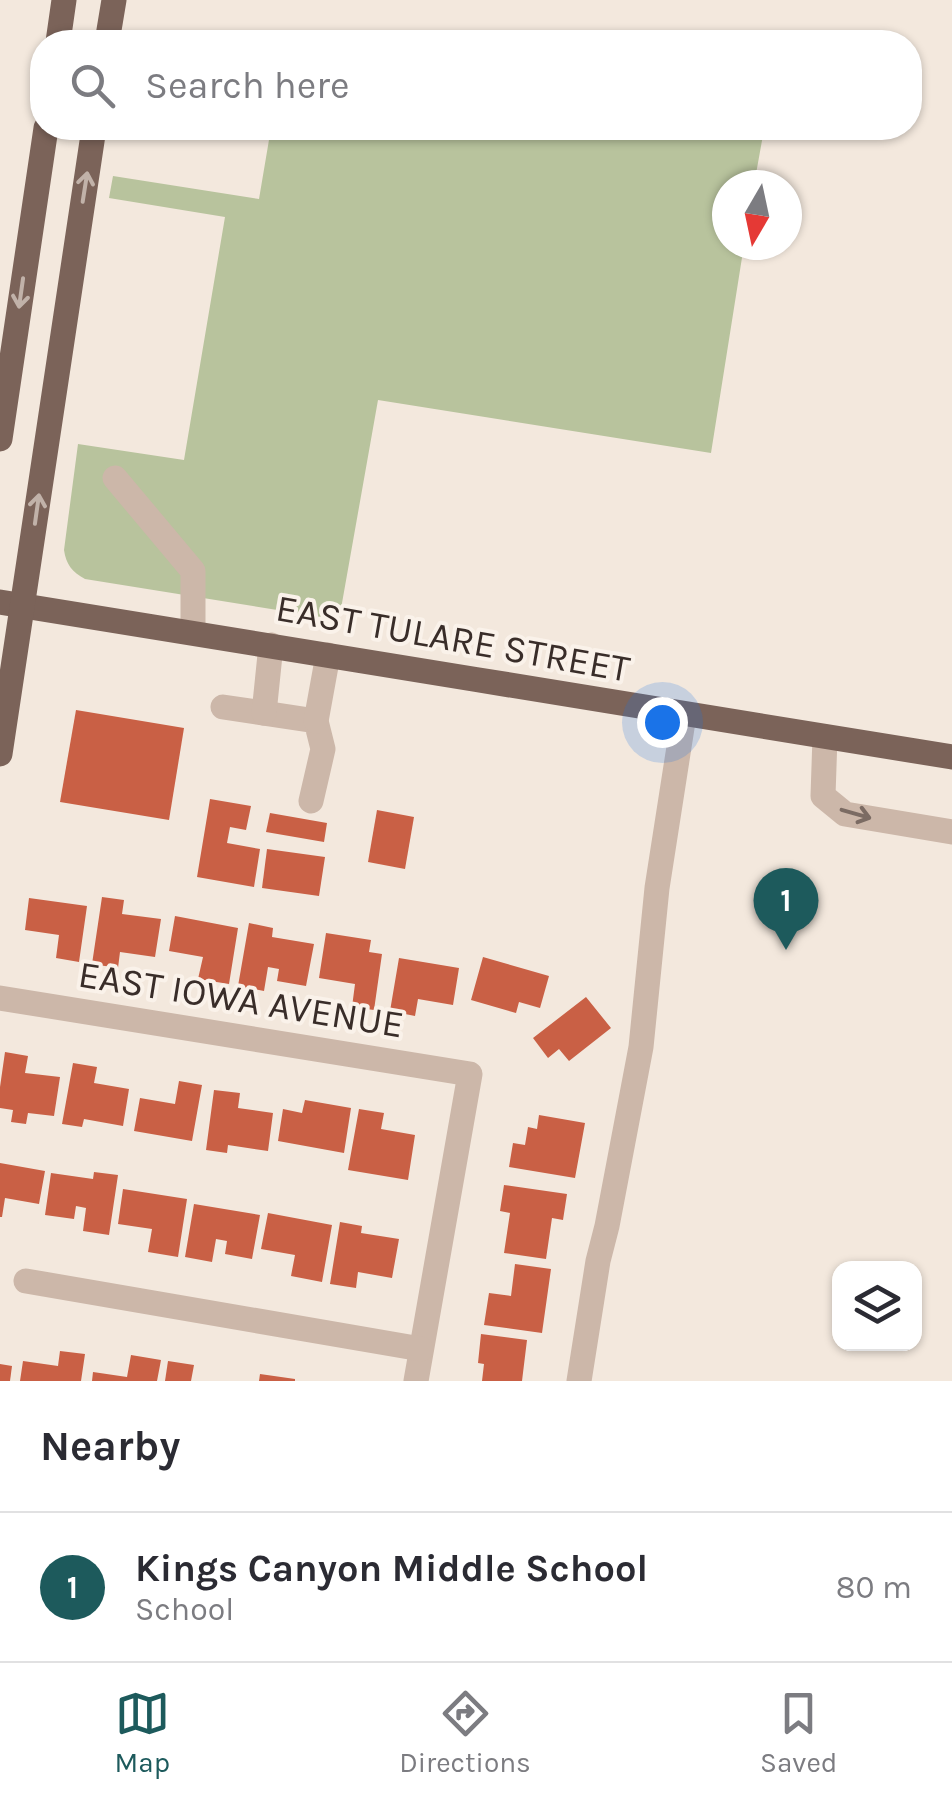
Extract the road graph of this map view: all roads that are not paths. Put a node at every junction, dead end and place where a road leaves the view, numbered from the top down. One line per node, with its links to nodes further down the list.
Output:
1 (64, 0): 3 (main road)
2 (114, 0): 4 (main road)
3 (60, 30)
4 (109, 30)
5 (44, 140): 7 (main road, one-way to 7)
6 (92, 140): 9 (main road, one-way to 6)
7 (0, 432)
8 (115, 478): 10 (street)
9 (12, 604): 10 (main road, EAST TULARE STREET); 18 (main road)
10 (193, 631): 11 (main road, EAST TULARE STREET)
11 (272, 645): 12 (main road, EAST TULARE STREET); 14 (street)
12 (328, 655): 15 (main road, EAST TULARE STREET); 16 (street)
13 (223, 707): 14 (street)
14 (264, 713): 16 (street)
15 (684, 715): 17 (main road, EAST TULARE STREET); 26 (street)
16 (316, 721): 20 (street)
17 (824, 737): 19 (main road, EAST TULARE STREET); 21 (street, one-way to 21)
18 (0, 754)
19 (952, 758)
20 (311, 800)
21 (952, 832)
22 (0, 998): 24 (street, EAST IOWA AVENUE)
23 (26, 1281): 24 (street)
24 (421, 1349): 25 (street)
25 (416, 1381)
26 (579, 1381)

